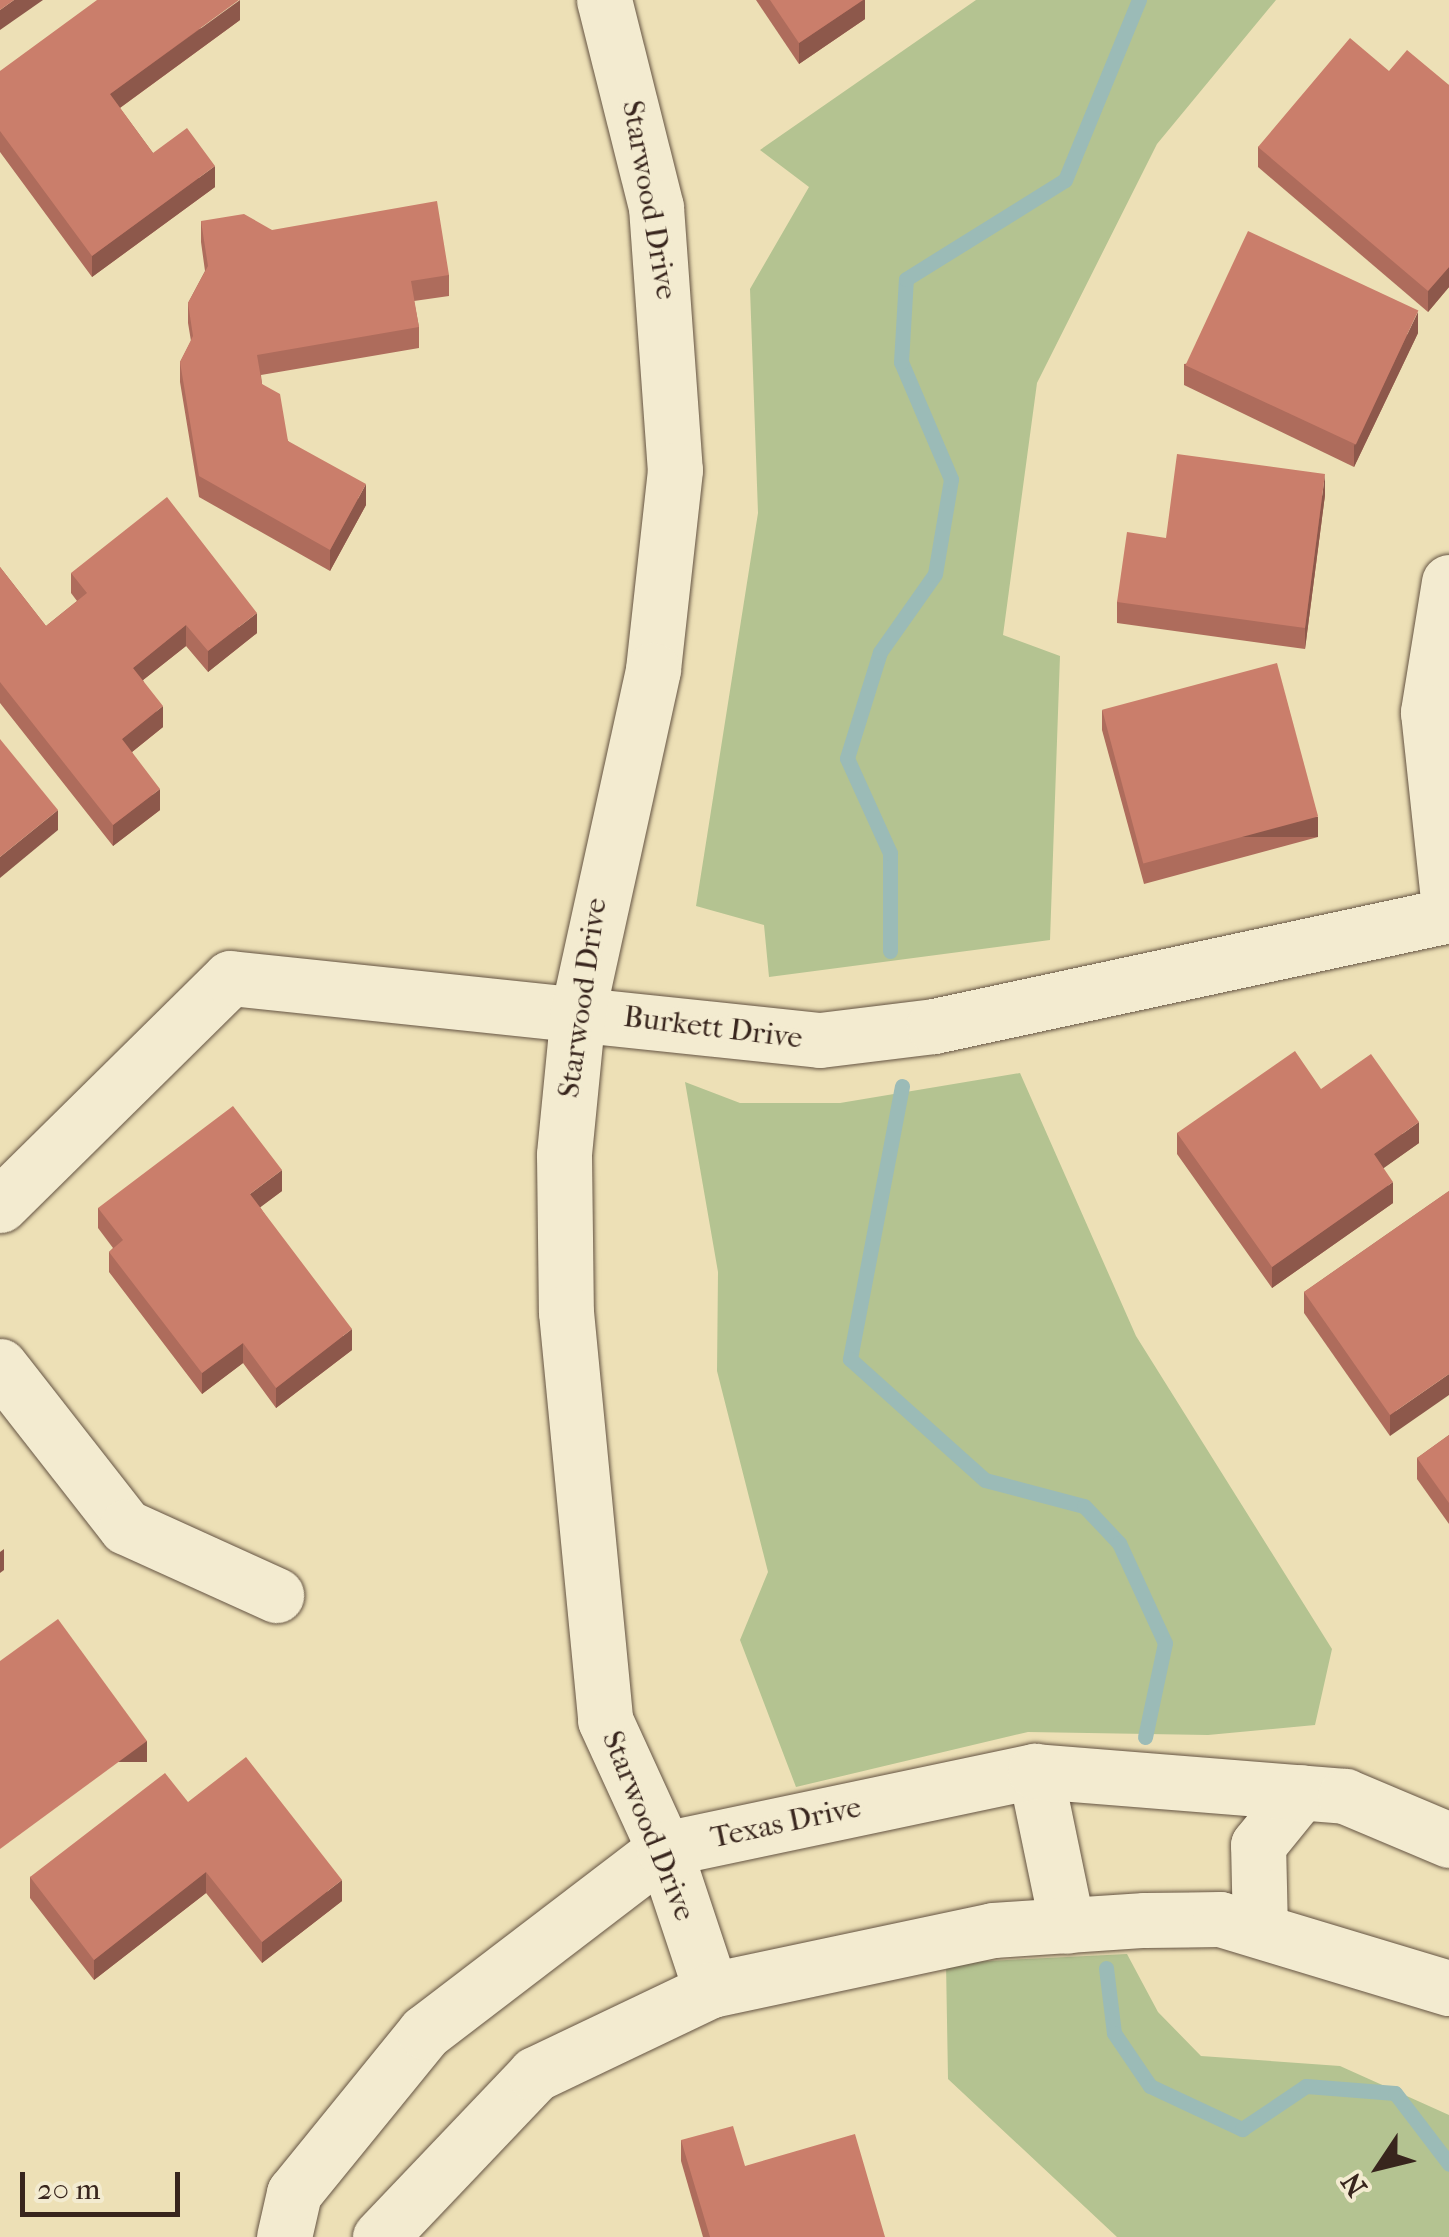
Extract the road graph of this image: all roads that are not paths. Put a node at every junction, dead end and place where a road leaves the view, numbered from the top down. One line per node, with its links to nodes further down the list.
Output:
1 (604, 0): 5 (street, Starwood Drive)
2 (1449, 582): 3 (street)
3 (1449, 908)
4 (1449, 916): 5 (street, Burkett Drive)
5 (578, 1011): 6 (street, Burkett Drive); 12 (street, Starwood Drive)
6 (0, 1205)
7 (0, 1366): 8 (street)
8 (276, 1595)
9 (1035, 1771): 10 (street, Texas Drive); 12 (street, Texas Drive); 13 (street)
10 (1301, 1792): 11 (street, Texas Drive); 14 (street)
11 (1449, 1840)
12 (664, 1849): 16 (street, Starwood Drive); 17 (street, Texas Drive)
13 (1067, 1926): 14 (street); 16 (street)
14 (1260, 1930): 15 (street)
15 (1449, 1988)
16 (711, 1990): 18 (street)
17 (284, 2237)
18 (380, 2237)

